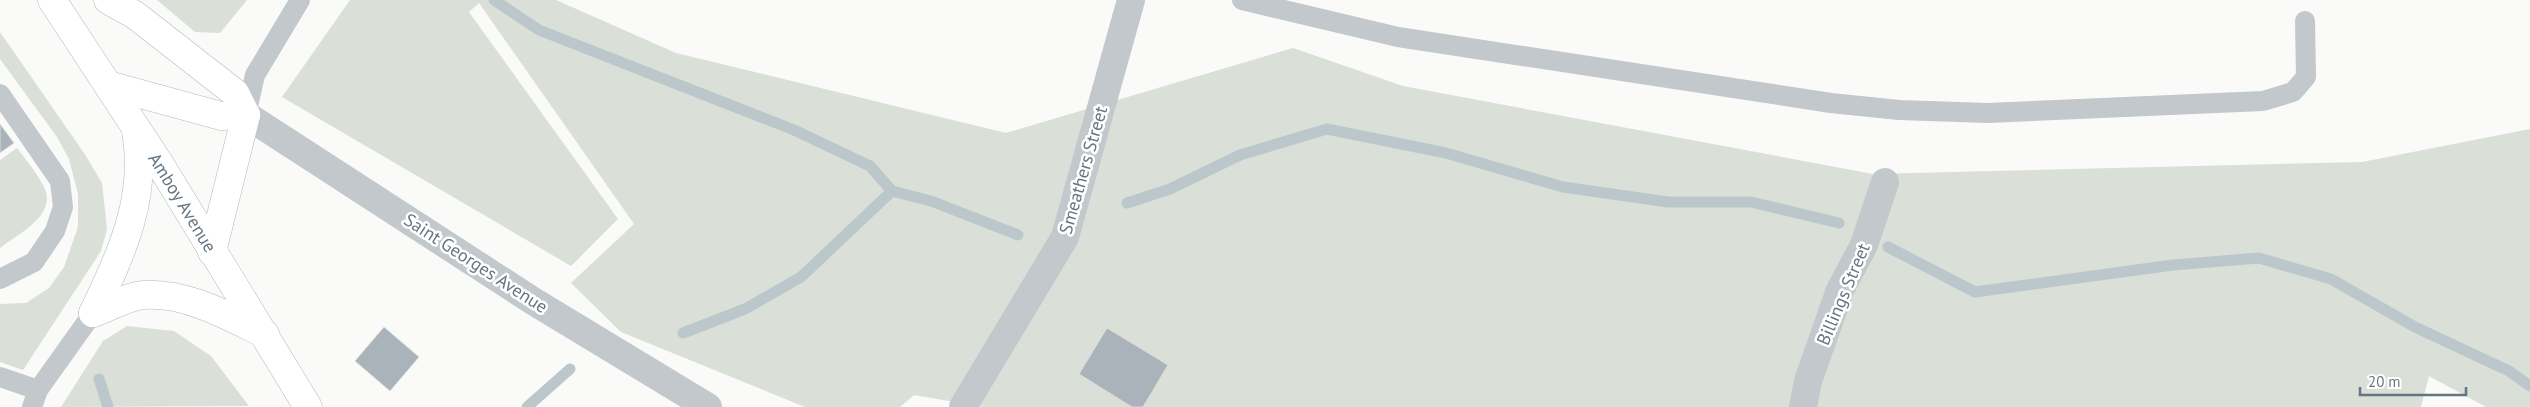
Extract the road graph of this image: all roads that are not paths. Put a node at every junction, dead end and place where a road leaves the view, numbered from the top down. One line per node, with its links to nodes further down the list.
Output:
1 (52, 0): 7 (main road, Amboy Avenue)
2 (108, 0): 9 (main road)
3 (300, 0): 9 (lane)
4 (1131, 0): 20 (street, Smeathers Street)
5 (1242, 0): 6 (lane)
6 (2305, 20)
7 (108, 85): 9 (main road); 10 (main road, Amboy Avenue)
8 (0, 94): 13 (lane)
9 (246, 115): 12 (main road); 19 (street, Saint Georges Avenue)
10 (135, 127): 12 (main road, Amboy Avenue); 14 (main road)
11 (1885, 182): 21 (street, Billings Street)
12 (212, 252): 15 (main road, Amboy Avenue)
13 (0, 279)
14 (93, 314): 15 (main road); 17 (lane)
15 (265, 334): 18 (main road, Amboy Avenue)
16 (0, 377): 17 (lane)
17 (35, 399)
18 (308, 407)
19 (708, 407)
20 (964, 407)
21 (1803, 407)

